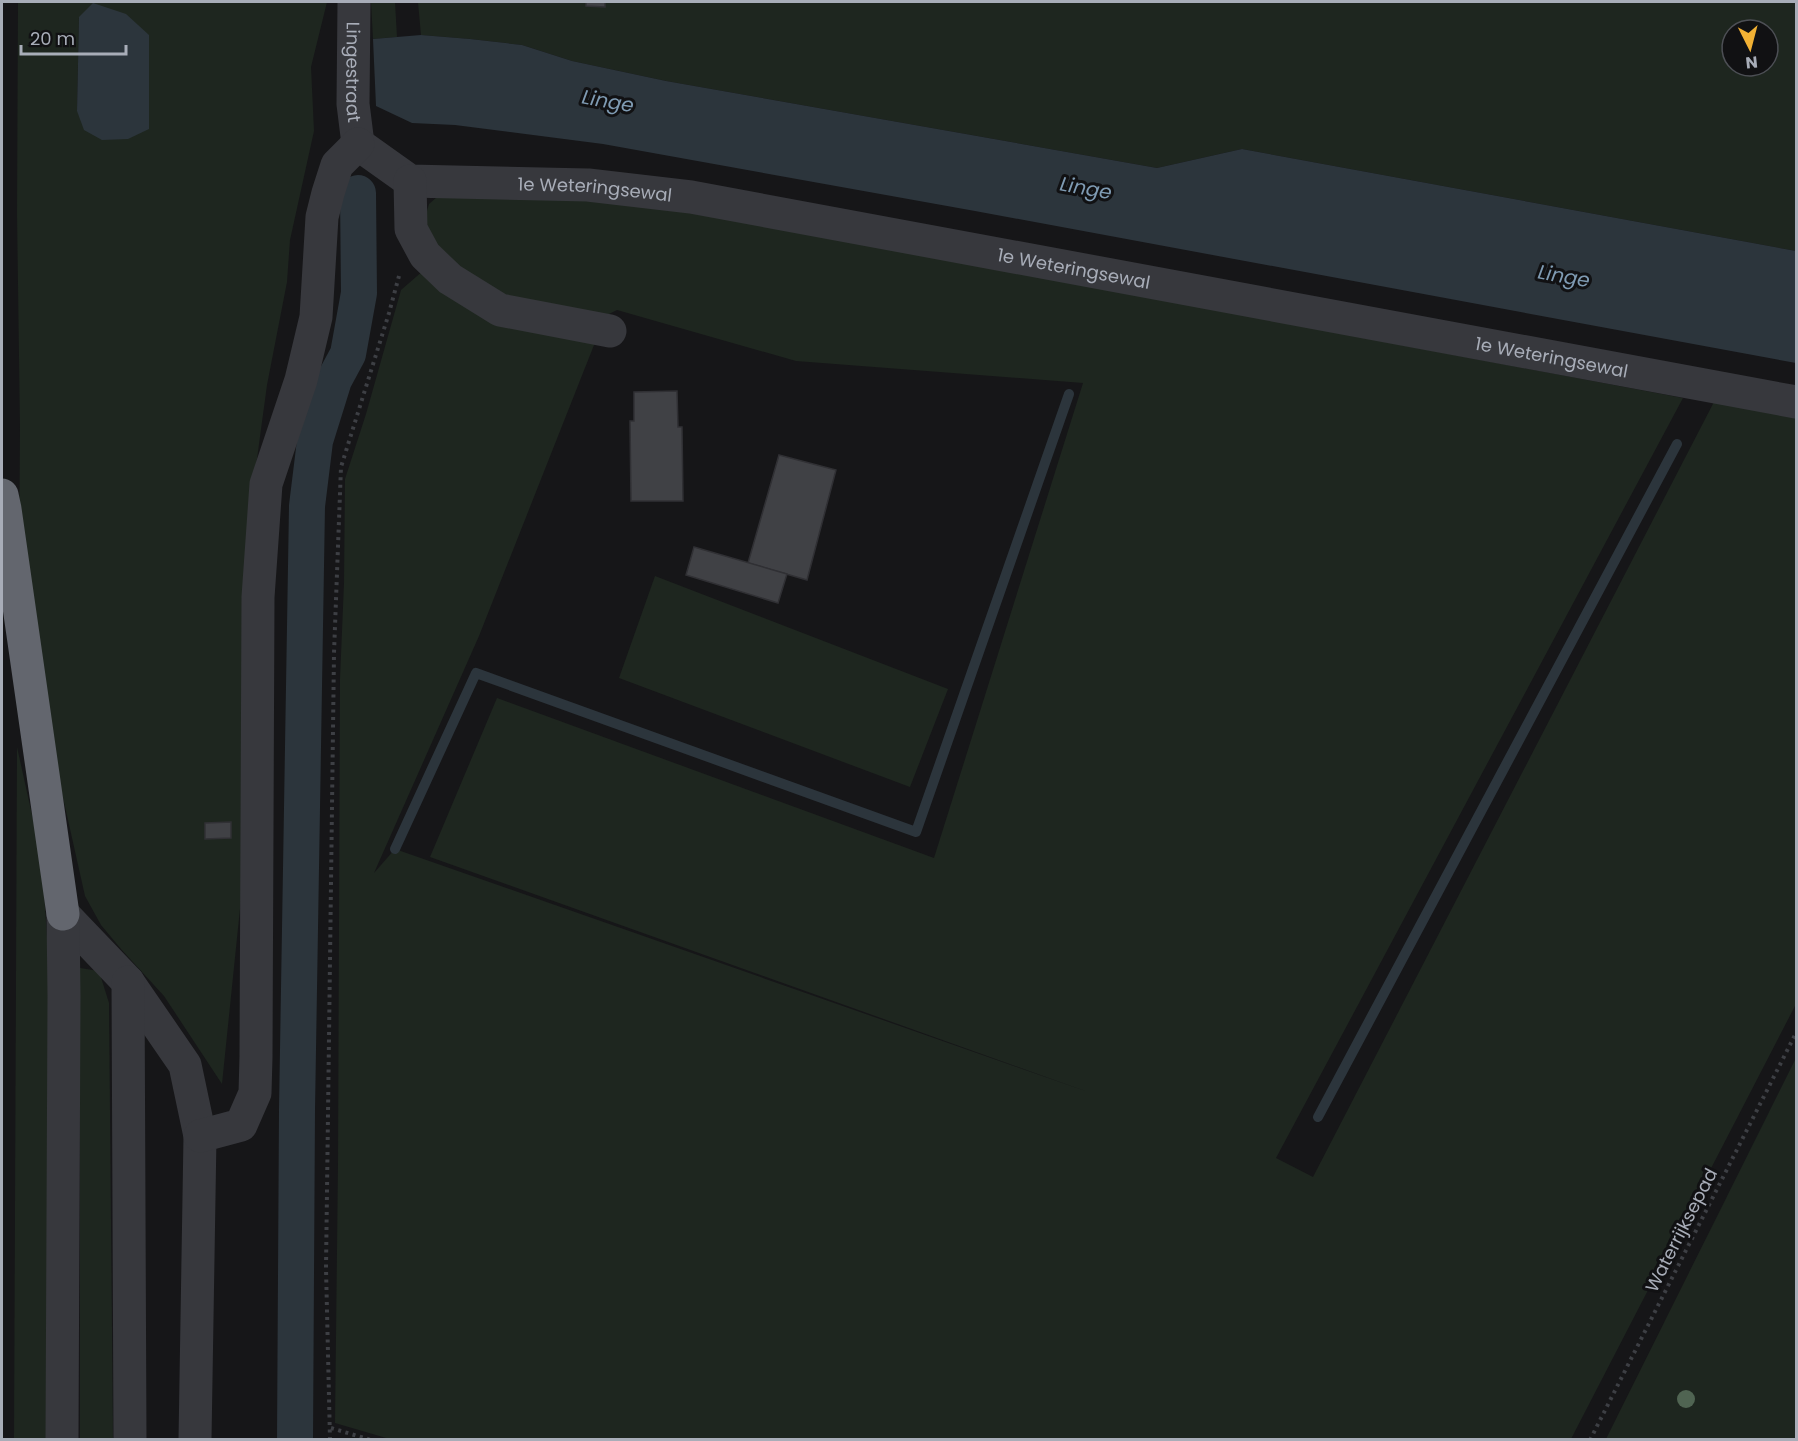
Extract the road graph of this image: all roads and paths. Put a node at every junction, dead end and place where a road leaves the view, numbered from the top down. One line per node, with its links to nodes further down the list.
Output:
1 (354, 2): 2 (street, Lingestraat)
2 (358, 144): 3 (street); 11 (street)
3 (410, 181): 4 (street); 6 (street, 1e Weteringsewal)
4 (411, 229): 5 (street); 12 (path)
5 (610, 331)
6 (1797, 402)
7 (2, 495): 8 (highway)
8 (63, 914): 9 (street); 13 (street)
9 (128, 982): 11 (street); 14 (street)
10 (1797, 1033): 18 (path, Waterrijksepad)
11 (200, 1136): 15 (street)
12 (331, 1428): 16 (path); 17 (path)
13 (62, 1440)
14 (130, 1440)
15 (195, 1440)
16 (330, 1440)
17 (371, 1440)
18 (1590, 1440)

